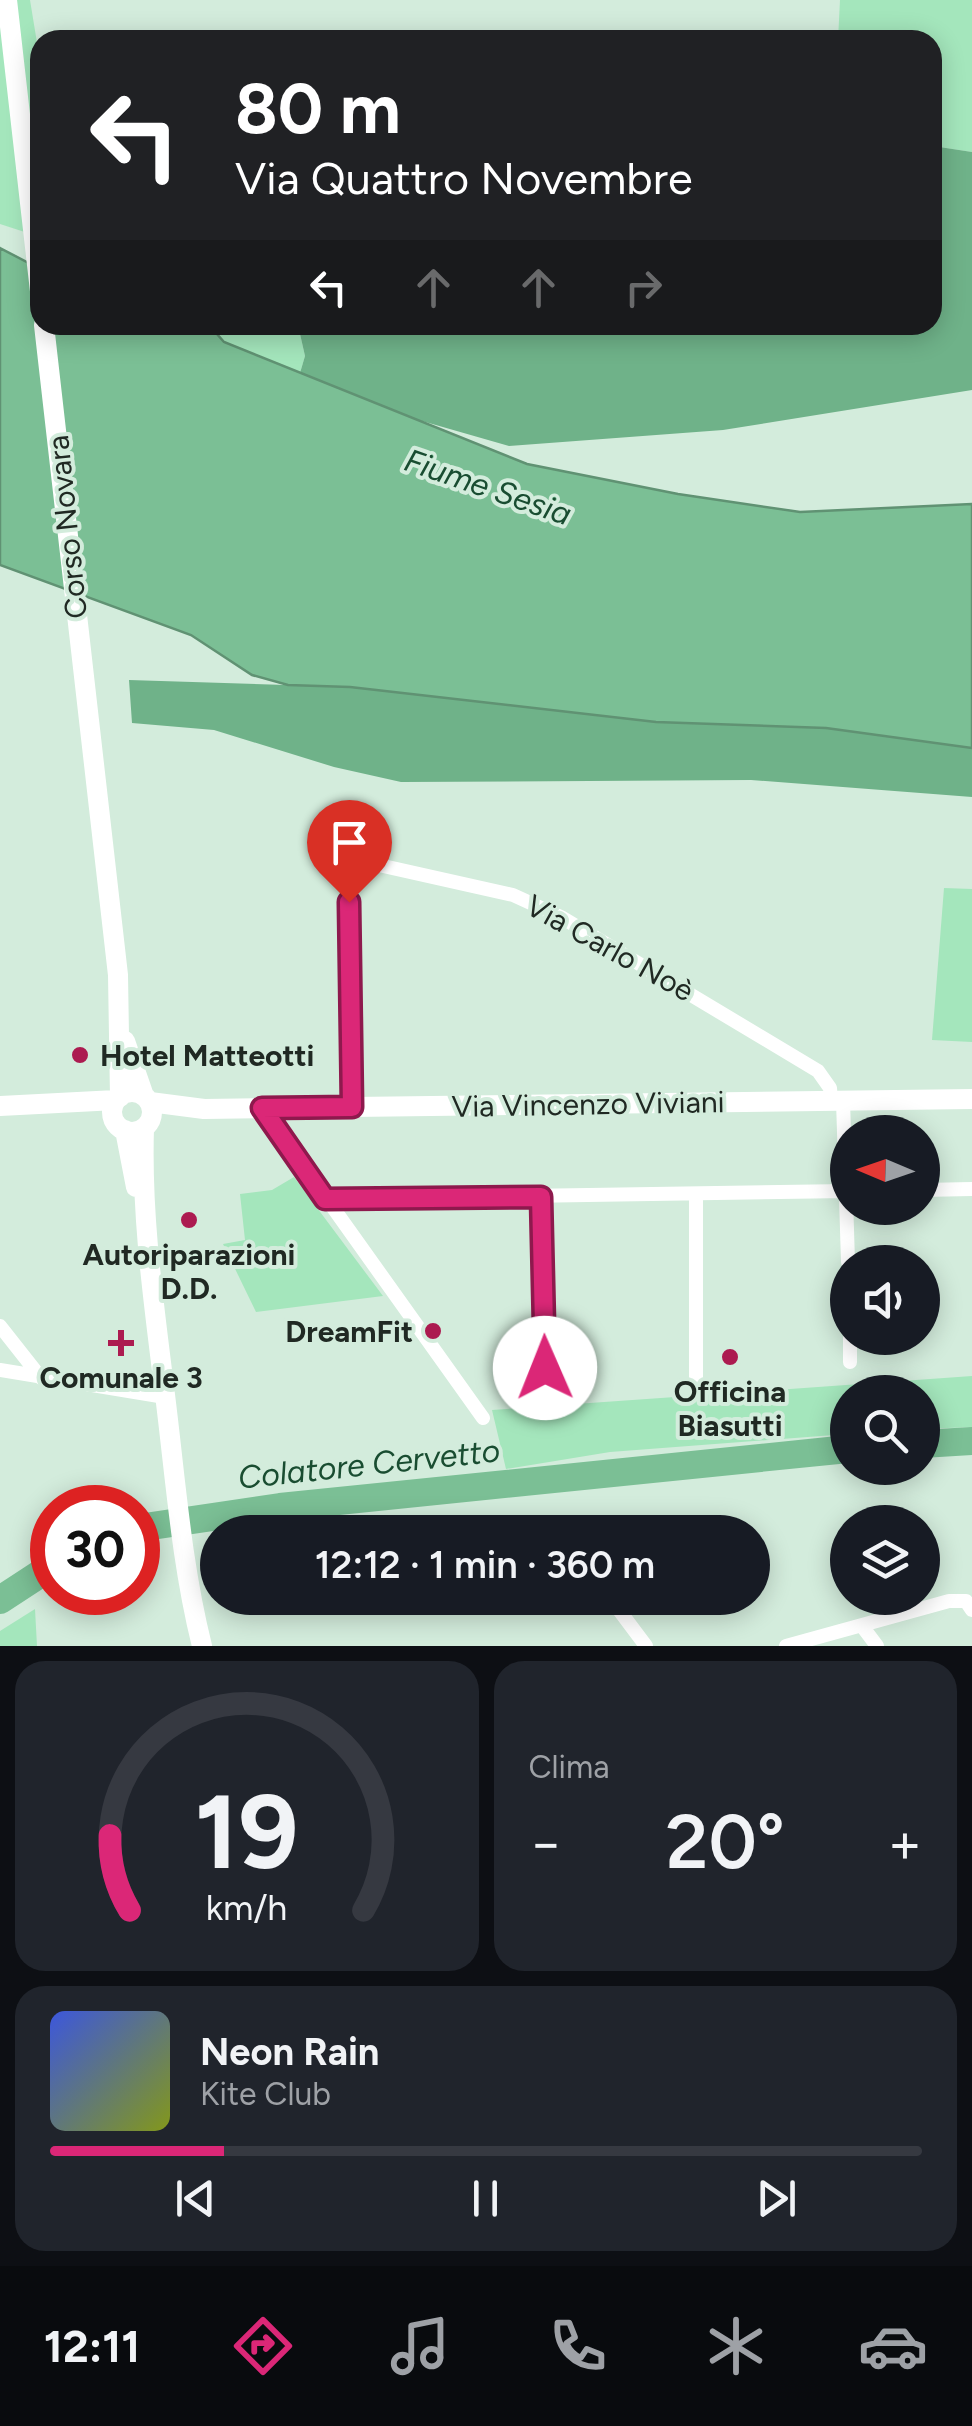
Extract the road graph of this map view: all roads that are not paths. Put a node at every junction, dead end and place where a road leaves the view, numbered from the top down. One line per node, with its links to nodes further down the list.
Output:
1 (7, 0): 2 (main road)
2 (30, 203)
3 (45, 335): 9 (main road, Corso Novara)
4 (836, 1100): 5 (main road, Via Vincenzo Viviani); 7 (main road, Via Vincenzo Viviani); 7 (street, Via Carlo Noè); 10 (street)
5 (972, 1100)
6 (0, 1106): 9 (main road, Via Vincenzo Viviani)
7 (352, 1107): 8 (main road, Via Vincenzo Viviani)
8 (262, 1108): 9 (main road, Via Vincenzo Viviani); 16 (street)
9 (133, 1112): 23 (main road, Corso Novara)
10 (838, 1115)
11 (972, 1189): 12 (street)
12 (940, 1190)
13 (830, 1191): 14 (street)
14 (696, 1195): 15 (street); 22 (street)
15 (541, 1197): 16 (street); 24 (street)
16 (325, 1199): 25 (street)
17 (0, 1326): 21 (street)
18 (850, 1355): 19 (street)
19 (850, 1362)
20 (0, 1370): 21 (street)
21 (41, 1378): 23 (street)
22 (696, 1389)
23 (166, 1397): 26 (main road, Corso Novara)
24 (546, 1402)
25 (482, 1418)
26 (188, 1585): 30 (main road); 31 (main road)
27 (969, 1606): 29 (street)
28 (623, 1615): 32 (street)
29 (862, 1626): 33 (street); 34 (street)
30 (190, 1646)
31 (202, 1646)
32 (646, 1646)
33 (786, 1646)
34 (877, 1646)

